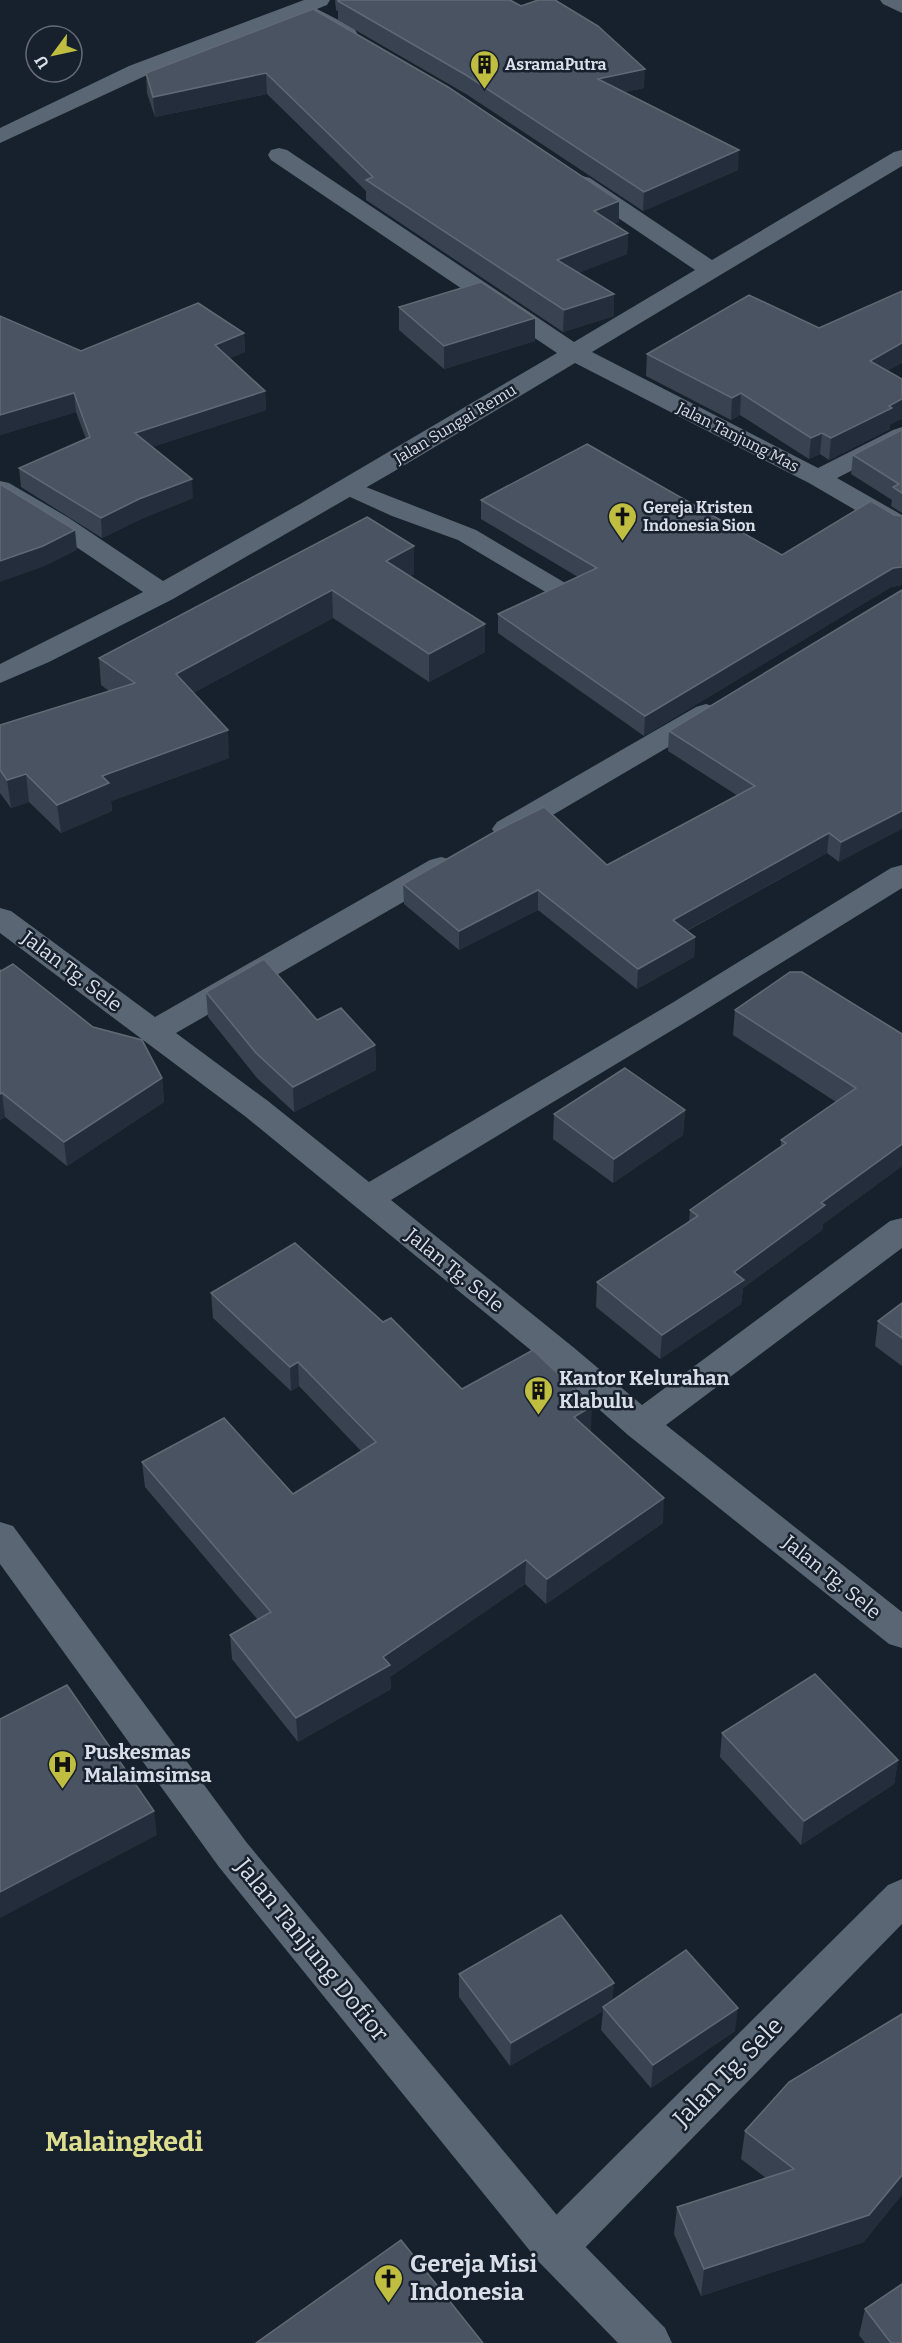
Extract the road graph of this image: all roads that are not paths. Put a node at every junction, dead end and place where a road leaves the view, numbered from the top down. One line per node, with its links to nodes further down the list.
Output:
1 (322, 0): 4 (street)
2 (890, 0): 3 (street)
3 (902, 7)
4 (300, 9): 5 (street); 6 (street)
5 (367, 45)
6 (0, 136)
7 (279, 155): 11 (street, Jalan Tanjung Mas)
8 (902, 157): 10 (street, Jalan Sungai Remu)
9 (562, 170): 10 (street)
10 (710, 269): 11 (street, Jalan Sungai Remu)
11 (572, 352): 13 (street, Jalan Tanjung Mas); 14 (street, Jalan Sungai Remu)
12 (902, 435): 13 (street)
13 (818, 478): 16 (street, Jalan Tanjung Mas)
14 (348, 487): 17 (lane); 18 (street, Jalan Sungai Remu)
15 (0, 489): 18 (street)
16 (902, 526)
17 (562, 592)
18 (163, 593): 19 (street, Jalan Sungai Remu)
19 (0, 675)
20 (731, 698): 23 (street)
21 (902, 875): 24 (street)
22 (0, 918): 23 (street, Jalan Tg. Sele)
23 (154, 1032): 24 (street, Jalan Tg. Sele)
24 (367, 1199): 26 (street, Jalan Tg. Sele)
25 (902, 1230): 26 (street)
26 (641, 1425): 28 (street, Jalan Tg. Sele)
27 (0, 1536): 30 (street, Jalan Tanjung Dofior)
28 (902, 1633)
29 (902, 1898): 30 (street, Jalan Tg. Sele)
30 (555, 2247): 31 (street, Jalan Tanjung Dofior)
31 (649, 2343)

